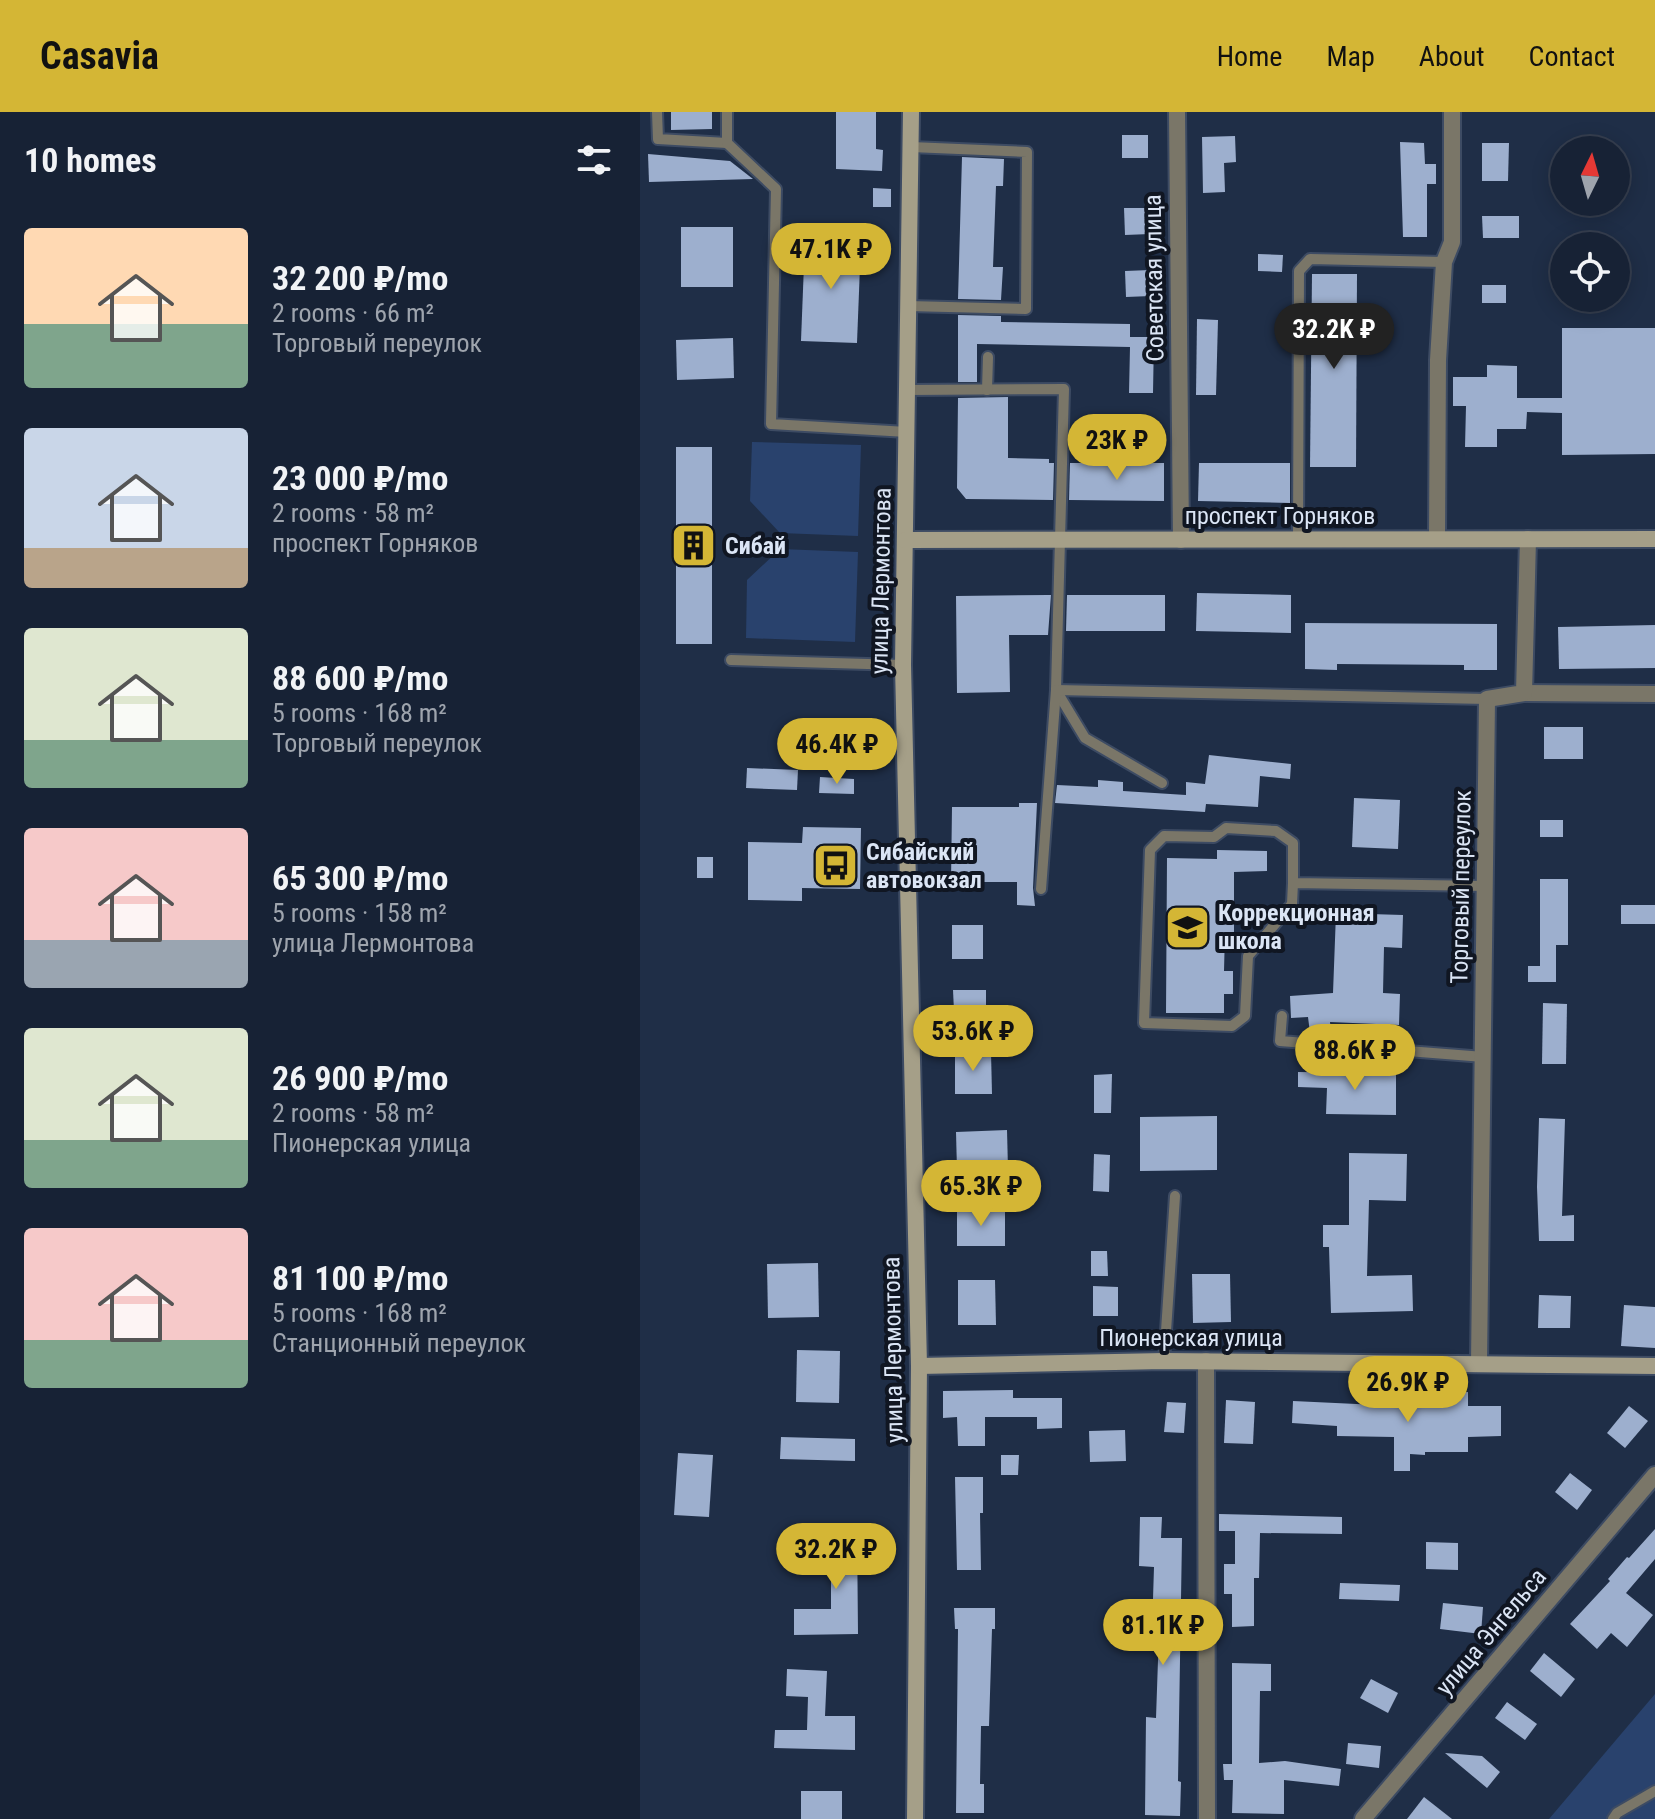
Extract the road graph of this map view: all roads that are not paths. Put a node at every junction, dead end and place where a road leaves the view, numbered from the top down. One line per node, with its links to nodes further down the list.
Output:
1 (657, 112): 6 (lane)
2 (727, 112): 6 (lane)
3 (911, 112): 7 (main road, улица Лермонтова)
4 (1177, 112): 19 (street, Советская улица)
5 (1452, 112): 8 (street)
6 (727, 143): 13 (lane)
7 (911, 147): 9 (main road, улица Лермонтова); 9 (lane)
8 (1444, 262): 14 (street); 20 (lane)
9 (908, 306): 11 (main road, улица Лермонтова)
10 (988, 357): 12 (lane)
11 (907, 390): 12 (lane); 13 (main road, улица Лермонтова)
12 (987, 390): 18 (lane)
13 (907, 432): 17 (main road, улица Лермонтова)
14 (1437, 539): 15 (main road, проспект Горняков); 20 (main road, проспект Горняков)
15 (1528, 539): 16 (main road, проспект Горняков); 24 (street)
16 (1655, 539)
17 (905, 540): 18 (main road, проспект Горняков); 22 (main road, улица Лермонтова)
18 (1061, 540): 19 (main road, проспект Горняков); 23 (lane)
19 (1181, 540): 20 (main road, проспект Горняков)
20 (1298, 540)
21 (731, 660): 22 (lane)
22 (903, 665): 37 (main road, улица Лермонтова)
23 (1056, 690): 26 (lane); 27 (lane); 30 (lane)
24 (1524, 693): 25 (street); 26 (street)
25 (1655, 694)
26 (1487, 699): 29 (street, Торговый переулок)
27 (1162, 783)
28 (1293, 883): 28 (lane); 29 (lane)
29 (1485, 886): 32 (street, Торговый переулок)
30 (1041, 889)
31 (1282, 1016): 32 (lane)
32 (1484, 1057): 36 (street, Торговый переулок)
33 (1175, 1196): 34 (lane)
34 (1164, 1361): 35 (main road, Пионерская улица); 37 (main road, Пионерская улица)
35 (1206, 1361): 36 (main road, Пионерская улица); 42 (street)
36 (1479, 1363): 38 (main road, Пионерская улица)
37 (919, 1366): 41 (main road, улица Лермонтова)
38 (1655, 1366)
39 (1655, 1475): 43 (street, улица Энгельса)
40 (1655, 1791): 44 (lane)
41 (915, 1819)
42 (1207, 1819)
43 (1363, 1819)
44 (1613, 1819)

